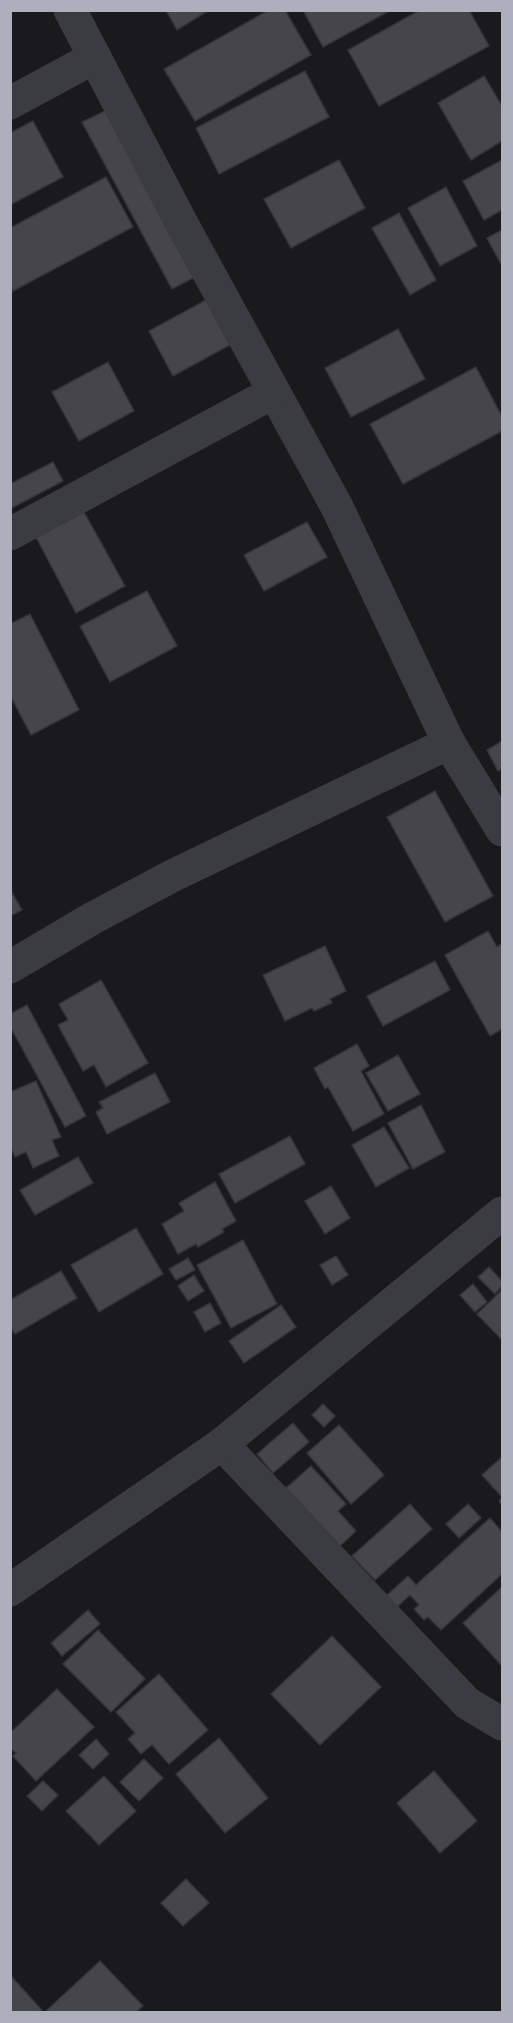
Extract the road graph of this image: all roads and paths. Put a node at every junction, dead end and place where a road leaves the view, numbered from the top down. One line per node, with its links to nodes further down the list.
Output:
1 (70, 10): 2 (street)
2 (95, 57): 3 (street); 4 (street)
3 (10, 103)
4 (274, 392): 5 (street); 6 (street)
5 (10, 534)
6 (449, 743): 7 (street); 8 (street)
7 (502, 830)
8 (10, 967)
9 (502, 1213): 10 (street)
10 (222, 1444): 11 (street); 12 (street)
11 (10, 1590)
12 (502, 1724)

